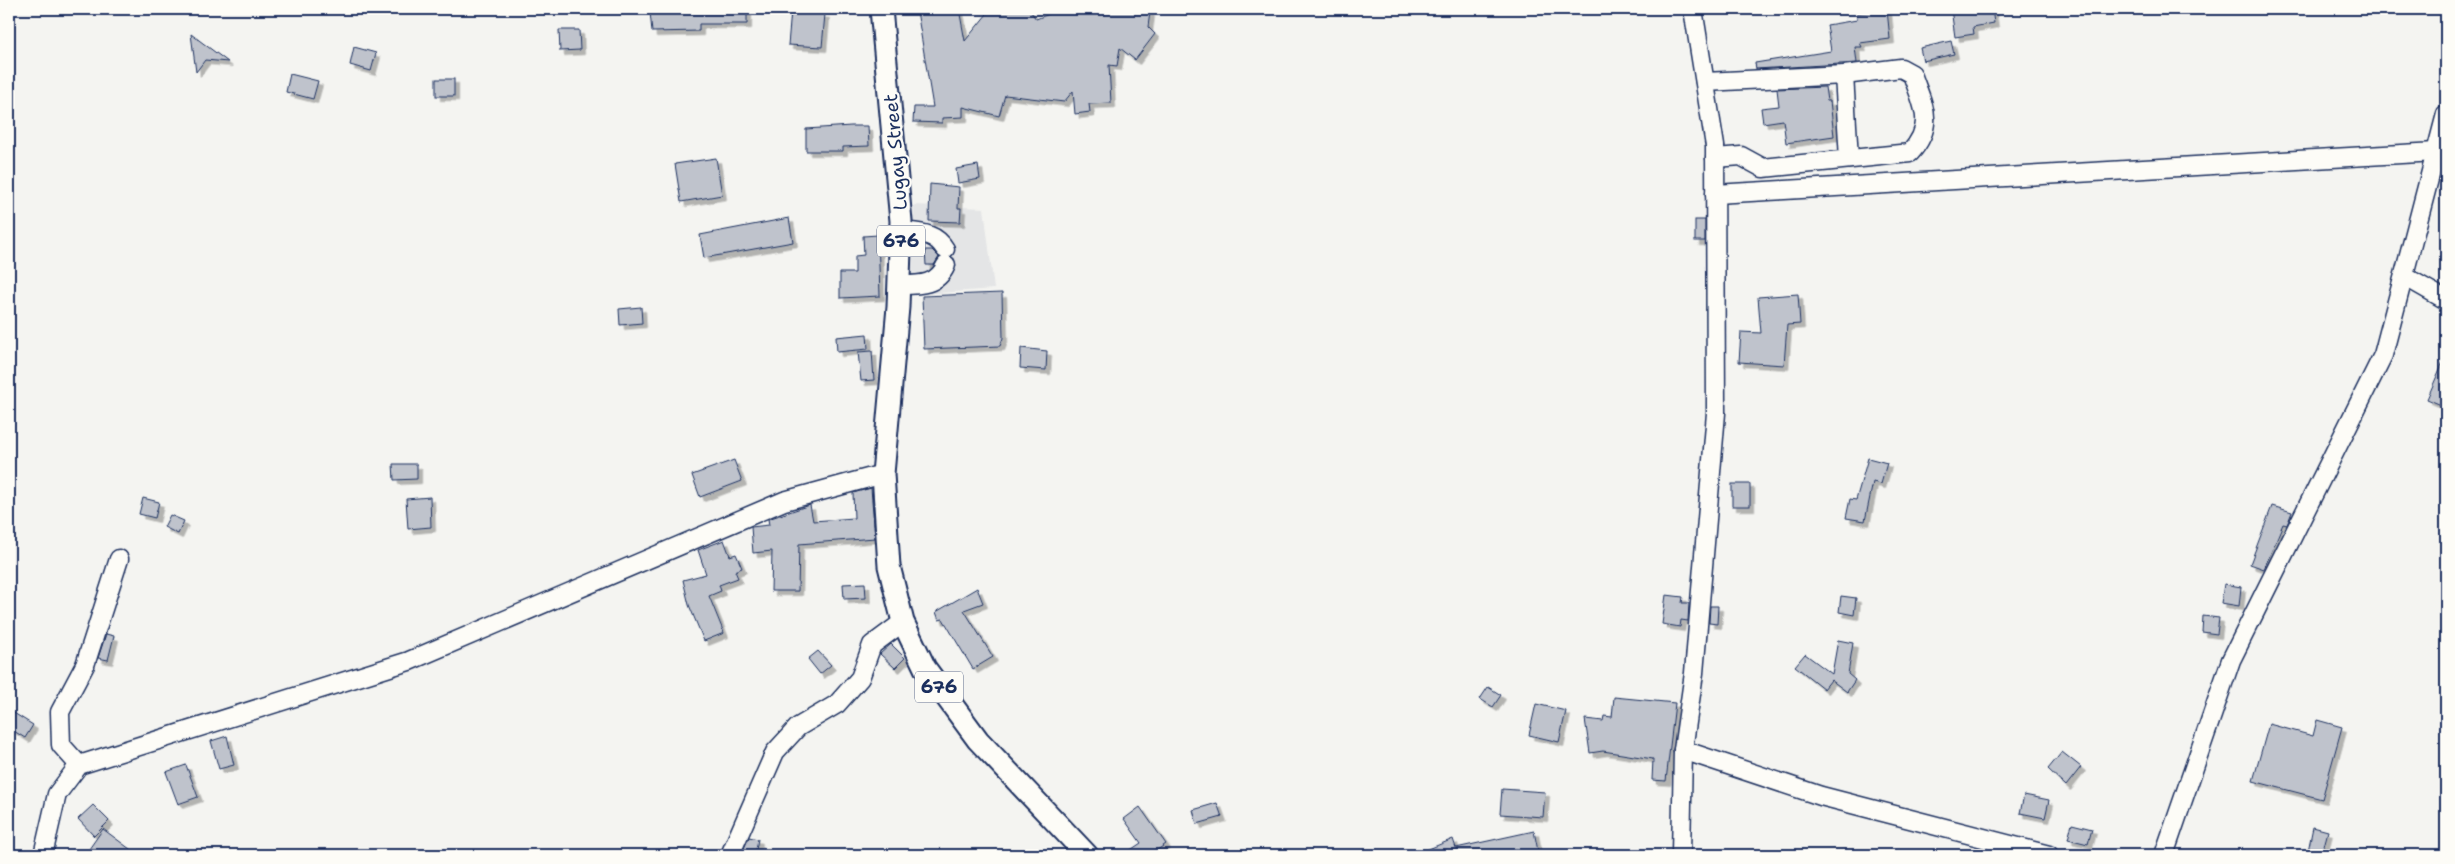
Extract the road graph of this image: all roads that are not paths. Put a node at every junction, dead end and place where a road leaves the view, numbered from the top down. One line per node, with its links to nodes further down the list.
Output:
1 (882, 9): 10 (main road, Lugay Street / 676)
2 (1693, 9): 4 (street)
3 (1844, 75): 4 (street); 8 (street); 8 (street)
4 (1704, 82): 7 (street)
5 (2446, 114): 6 (street)
6 (2436, 152): 9 (street); 11 (street)
7 (1715, 158): 8 (street); 9 (street)
8 (1849, 159)
9 (1715, 194): 17 (street)
10 (901, 231): 12 (main road, Lugay Street / 676); 12 (street)
11 (2404, 276): 13 (street); 24 (street)
12 (899, 285): 14 (main road, Lugay Street / 676)
13 (2446, 300)
14 (883, 474): 16 (main road, 676); 18 (street)
15 (119, 559): 18 (street)
16 (903, 622): 20 (street); 21 (main road, 676)
17 (1683, 750): 22 (street); 23 (street)
18 (79, 765): 19 (street)
19 (44, 855)
20 (730, 855)
21 (1087, 855)
22 (1681, 855)
23 (2050, 855)
24 (2164, 855)

